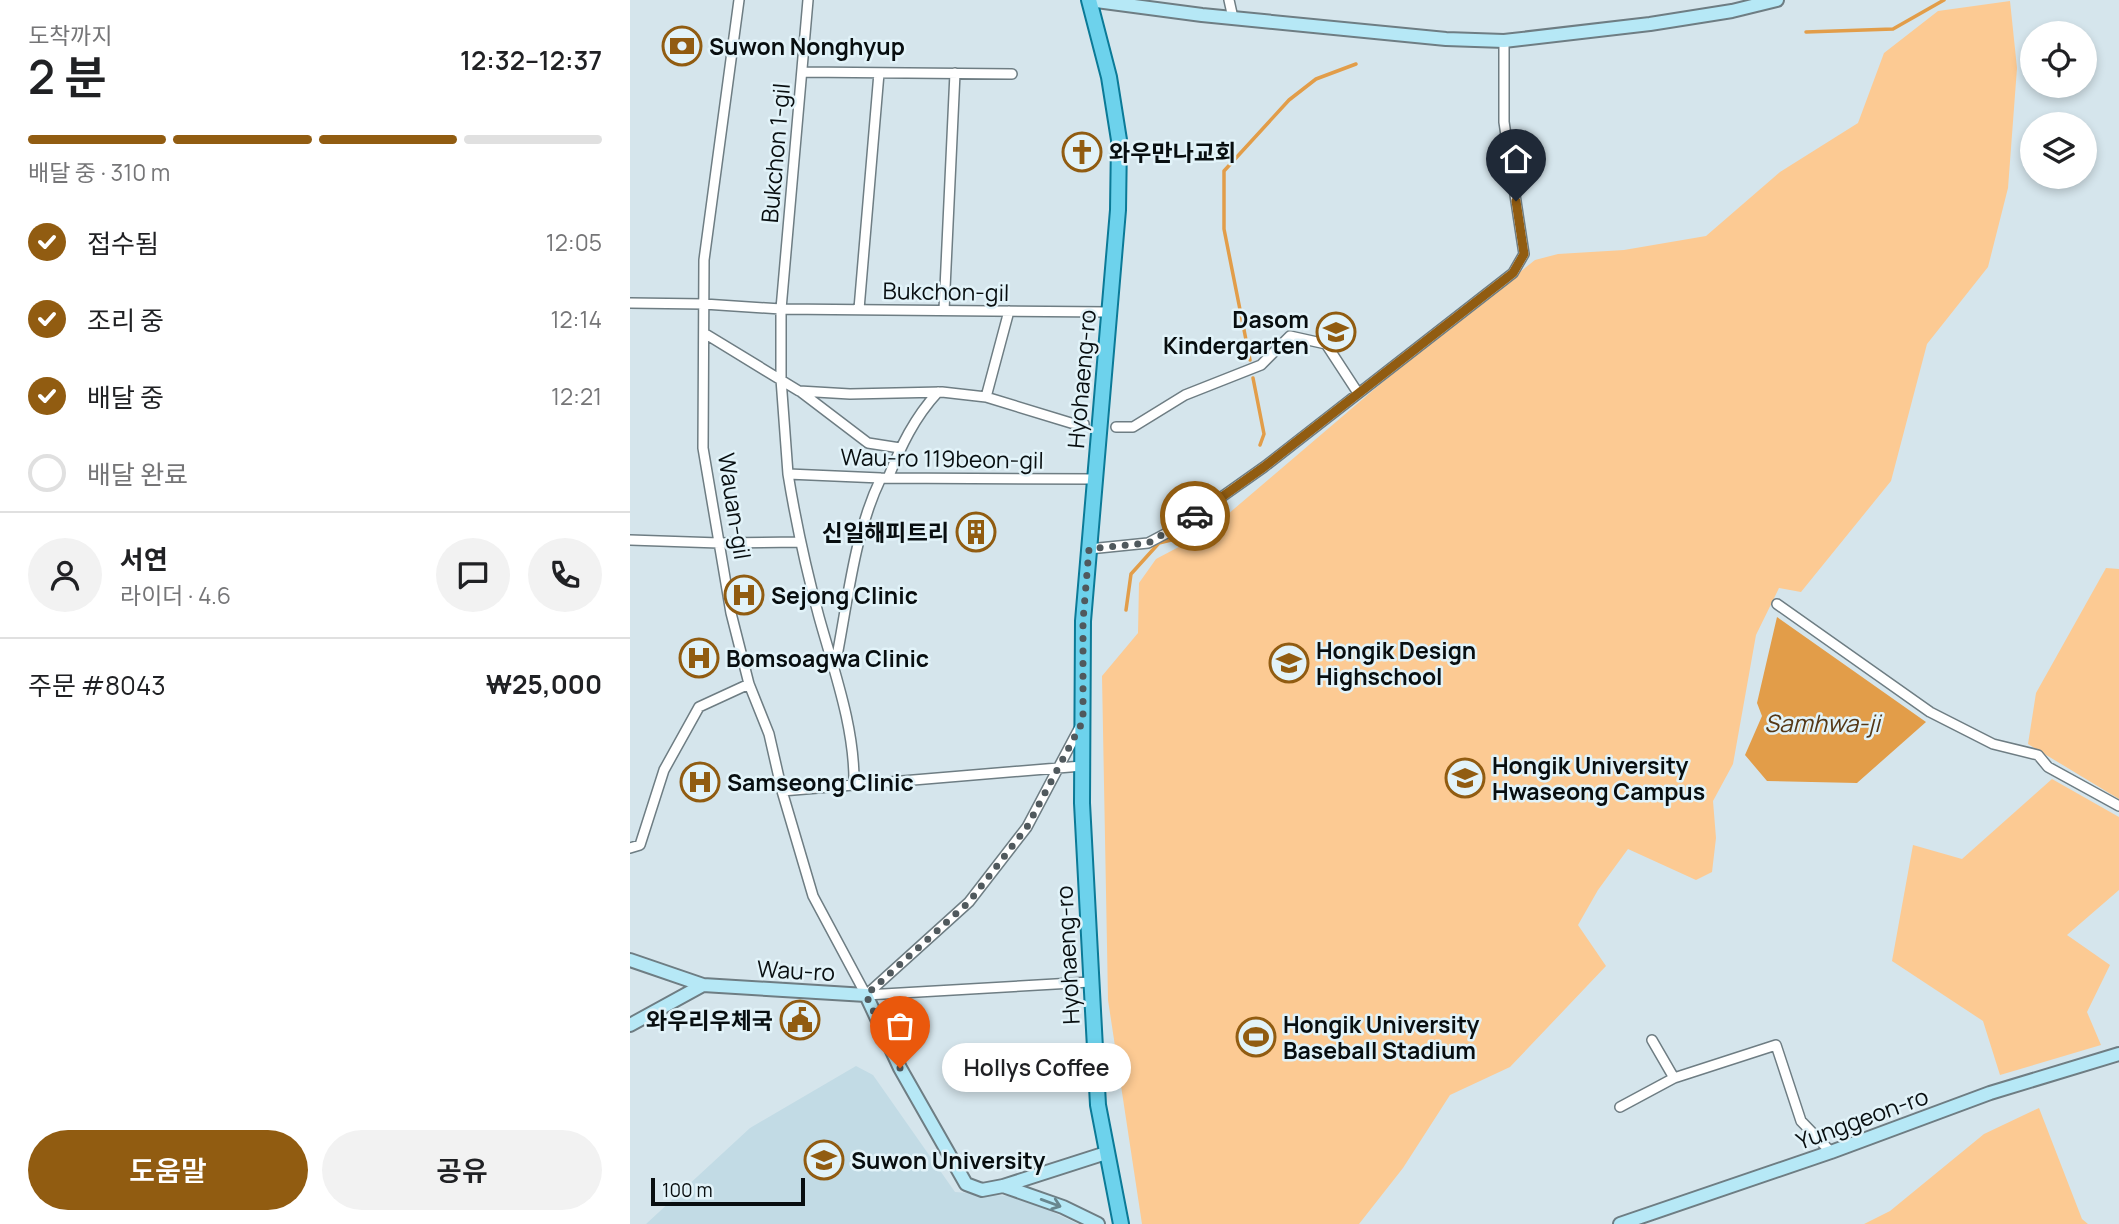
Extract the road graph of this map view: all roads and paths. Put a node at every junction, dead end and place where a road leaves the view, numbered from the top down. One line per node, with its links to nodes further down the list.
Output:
1 (739, 0): 13 (street, Wauan-gil)
2 (808, 0): 8 (street, Bukchon 1-gil)
3 (1089, 0): 6 (street); 18 (main road, Hyohaeng-ro)
4 (1229, 0): 6 (street)
5 (1777, 0): 7 (street)
6 (1233, 18): 7 (street)
7 (1504, 41): 23 (street)
8 (802, 72): 9 (street); 14 (street, Bukchon 1-gil)
9 (879, 73): 10 (street); 15 (street)
10 (955, 73): 11 (street); 16 (street)
11 (1012, 74)
12 (630, 303): 13 (street, Bukchon-gil)
13 (704, 304): 14 (street, Bukchon-gil); 19 (street, Wauan-gil)
14 (781, 309): 15 (street, Bukchon-gil); 20 (street)
15 (859, 309): 16 (street, Bukchon-gil)
16 (944, 310): 17 (street, Bukchon-gil)
17 (1009, 311): 18 (street, Bukchon-gil); 24 (street)
18 (1110, 312): 30 (main road, Hyohaeng-ro)
19 (704, 333): 20 (street, Wau-ro 119beon-gil); 33 (street, Wauan-gil)
20 (781, 379): 21 (street, Wau-ro 119beon-gil); 28 (street)
21 (799, 391): 22 (street); 27 (street, Wau-ro 119beon-gil)
22 (938, 393): 24 (street); 27 (street)
23 (1358, 393): 26 (street); 34 (street)
24 (986, 397): 25 (street)
25 (1084, 424)
26 (1116, 427)
27 (900, 448): 29 (street)
28 (788, 474): 29 (street, Wau-ro 119beon-gil); 32 (street)
29 (884, 478): 30 (street, Wau-ro 119beon-gil); 36 (street)
30 (1095, 479): 34 (main road, Hyohaeng-ro)
31 (630, 540): 33 (street)
32 (800, 542): 33 (street); 36 (street)
33 (719, 543): 37 (street, Wauan-gil)
34 (1089, 549): 38 (main road, Hyohaeng-ro)
35 (1777, 604): 43 (street)
36 (834, 670): 41 (street)
37 (749, 684): 42 (street, Wauan-gil); 44 (street)
38 (1083, 721): 39 (main road, Hyohaeng-ro); 40 (street)
39 (1082, 766): 40 (street); 46 (main road, Hyohaeng-ro)
40 (1058, 768): 41 (street); 48 (street)
41 (854, 785): 42 (street)
42 (782, 790): 48 (street, Wauan-gil)
43 (2119, 806)
44 (630, 848)
45 (630, 960): 47 (street, Wau-ro)
46 (1090, 982): 48 (street, Wau-ro); 55 (main road, Hyohaeng-ro)
47 (703, 985): 48 (street, Wau-ro); 49 (street)
48 (866, 995): 56 (street, Wauan-gil)
49 (630, 1025)
50 (1652, 1040): 52 (street)
51 (2119, 1054): 54 (street, Yunggeon-ro)
52 (1674, 1078): 53 (street); 54 (street)
53 (1620, 1107)
54 (1830, 1152): 59 (street, Yunggeon-ro)
55 (1106, 1153): 56 (street, Wauan-gil); 58 (main road, Hyohaeng-ro)
56 (1003, 1186): 57 (street, one-way to 57)
57 (1098, 1224)
58 (1121, 1224)
59 (1620, 1224)

